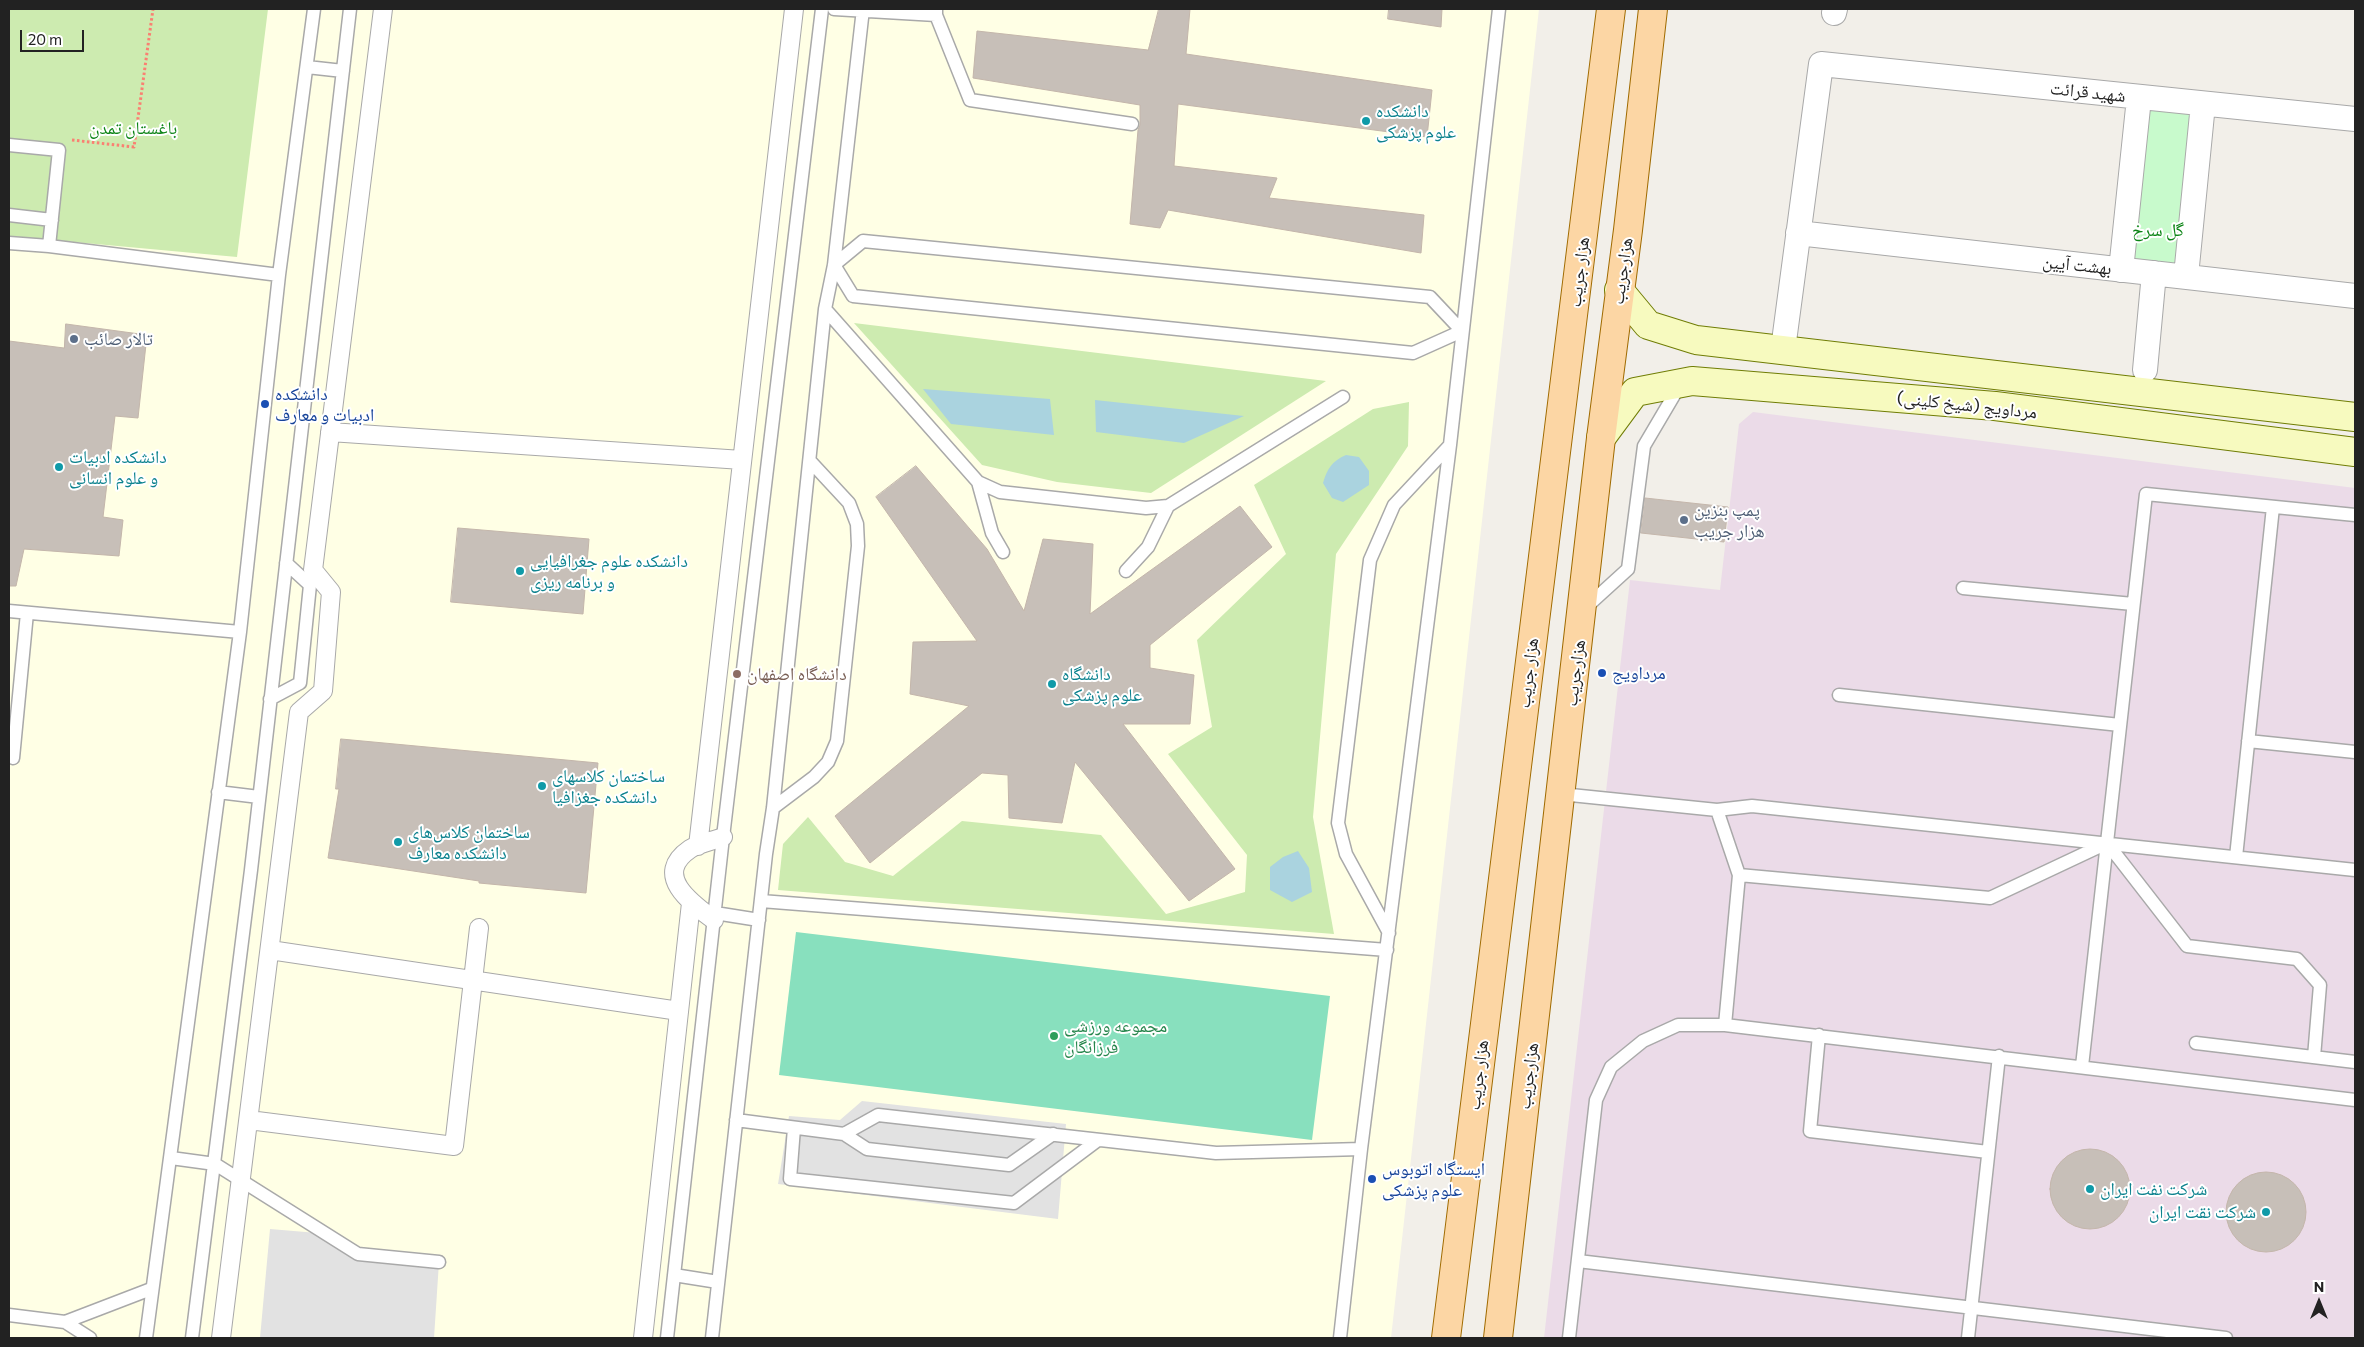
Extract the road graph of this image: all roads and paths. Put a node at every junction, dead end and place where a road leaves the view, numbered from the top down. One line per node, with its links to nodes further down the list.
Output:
1 (153, 9): 19 (path)
2 (314, 9): 13 (lane)
3 (350, 9): 14 (lane)
4 (383, 9): 42 (street)
5 (794, 9): 46 (street)
6 (822, 9): 72 (lane)
7 (834, 9): 11 (lane)
8 (1499, 9): 34 (lane)
9 (1612, 9): 123 (main road, هزار جریب)
10 (1653, 9): 31 (main road, هزارجریب)
11 (863, 10): 12 (lane); 26 (lane)
12 (936, 12): 18 (lane)
13 (306, 67): 14 (lane); 29 (lane)
14 (343, 71): 53 (lane)
15 (2139, 98): 16 (street, شهید قرائت); 23 (street, شهید قرائت); 27 (street)
16 (2203, 104): 17 (street, شهید قرائت); 30 (street)
17 (2355, 119)
18 (1132, 124)
19 (66, 139)
20 (9, 145): 22 (lane)
21 (9, 215): 22 (lane)
22 (52, 220): 25 (lane)
23 (1798, 233): 27 (street, بهشت آیین); 35 (street)
24 (9, 242): 25 (lane)
25 (49, 246): 29 (lane)
26 (834, 265): 33 (lane); 34 (lane); 34 (lane)
27 (2121, 270): 28 (street, بهشت آیین)
28 (2154, 273): 30 (street, بهشت آیین); 36 (street)
29 (279, 275): 60 (lane)
30 (2186, 276): 32 (street, بهشت آیین)
31 (1619, 290): 35 (main road, مرداویج (شیخ کلینی)); 43 (main road, هزارجریب)
32 (2355, 296)
33 (825, 309): 47 (lane); 48 (lane)
34 (1462, 331): 44 (lane)
35 (1783, 349): 37 (main road, مرداویج (شیخ کلینی))
36 (2144, 370)
37 (1999, 375): 40 (main road); 41 (main road, مرداویج (شیخ کلینی))
38 (1680, 383): 40 (main road, مرداویج (شیخ کلینی)); 43 (main road, مرداویج (شیخ کلینی)); 58 (lane)
39 (1343, 397): 49 (lane)
40 (1995, 406): 45 (main road, مرداویج (شیخ کلینی))
41 (2355, 418)
42 (330, 432): 46 (street); 84 (street)
43 (1601, 438): 58 (main road, هزارجریب)
44 (1450, 445): 83 (lane); 83 (lane)
45 (2355, 452)
46 (742, 460): 74 (street)
47 (810, 462): 70 (lane); 70 (lane)
48 (978, 482): 49 (lane); 52 (lane)
49 (1168, 506): 54 (lane)
50 (2273, 507): 51 (lane); 56 (lane); 64 (lane)
51 (2355, 515)
52 (1003, 552)
53 (286, 563): 62 (lane); 62 (lane)
54 (1126, 571)
55 (1963, 588): 56 (lane)
56 (2134, 604): 63 (lane)
57 (9, 611): 59 (lane)
58 (1582, 611): 68 (main road, هزارجریب)
59 (27, 613): 60 (lane); 66 (lane)
60 (240, 632): 67 (lane)
61 (1839, 695): 63 (lane)
62 (270, 699): 69 (lane)
63 (2120, 725): 73 (lane)
64 (2248, 740): 65 (lane); 75 (lane)
65 (2355, 752)
66 (13, 758)
67 (218, 792): 69 (lane); 104 (lane)
68 (1560, 794): 71 (lane); 124 (main road, هزارجریب)
69 (259, 797): 105 (lane)
70 (773, 808): 78 (lane)
71 (1717, 810): 73 (lane); 77 (lane)
72 (723, 837): 74 (street); 80 (lane)
73 (2107, 843): 75 (lane); 77 (lane); 92 (lane); 94 (lane)
74 (698, 846): 79 (street)
75 (2236, 857): 76 (lane)
76 (2355, 870)
77 (1739, 875): 88 (lane)
78 (761, 901): 81 (lane); 85 (lane)
79 (691, 903): 80 (street); 87 (street)
80 (714, 916): 81 (lane); 109 (lane)
81 (758, 920): 97 (lane)
82 (479, 928): 86 (street)
83 (1390, 933): 85 (lane)
84 (270, 950): 86 (street); 96 (street)
85 (1387, 950): 102 (lane)
86 (473, 980): 87 (street); 96 (street)
87 (678, 1012): 119 (street)
88 (1725, 1025): 89 (lane); 107 (lane)
89 (1819, 1036): 91 (lane); 103 (lane)
90 (2196, 1043): 92 (lane)
91 (1998, 1056): 94 (lane); 103 (lane)
92 (2314, 1057): 93 (lane)
93 (2355, 1062)
94 (2082, 1066): 95 (lane)
95 (2355, 1100)
96 (249, 1120): 106 (street)
97 (736, 1120): 98 (lane); 110 (lane)
98 (794, 1128): 99 (lane); 101 (lane)
99 (844, 1134): 100 (lane); 100 (lane)
100 (1053, 1134): 101 (lane)
101 (1098, 1140): 102 (lane)
102 (1361, 1149): 122 (lane)
103 (1988, 1152): 112 (lane)
104 (171, 1158): 105 (lane); 111 (lane)
105 (215, 1164): 106 (lane); 117 (lane)
106 (241, 1179): 108 (lane); 118 (street)
107 (1578, 1261): 112 (lane); 125 (lane)
108 (439, 1262)
109 (674, 1275): 110 (lane); 120 (lane)
110 (718, 1282): 121 (lane)
111 (151, 1290): 114 (lane); 116 (lane)
112 (1971, 1307): 126 (lane); 127 (lane)
113 (9, 1315): 114 (lane)
114 (65, 1322): 115 (lane)
115 (90, 1338)
116 (146, 1338)
117 (192, 1338)
118 (221, 1338)
119 (643, 1338)
120 (667, 1338)
121 (712, 1338)
122 (1340, 1338)
123 (1446, 1338)
124 (1498, 1338)
125 (1569, 1338)
126 (1968, 1338)
127 (2226, 1338)

